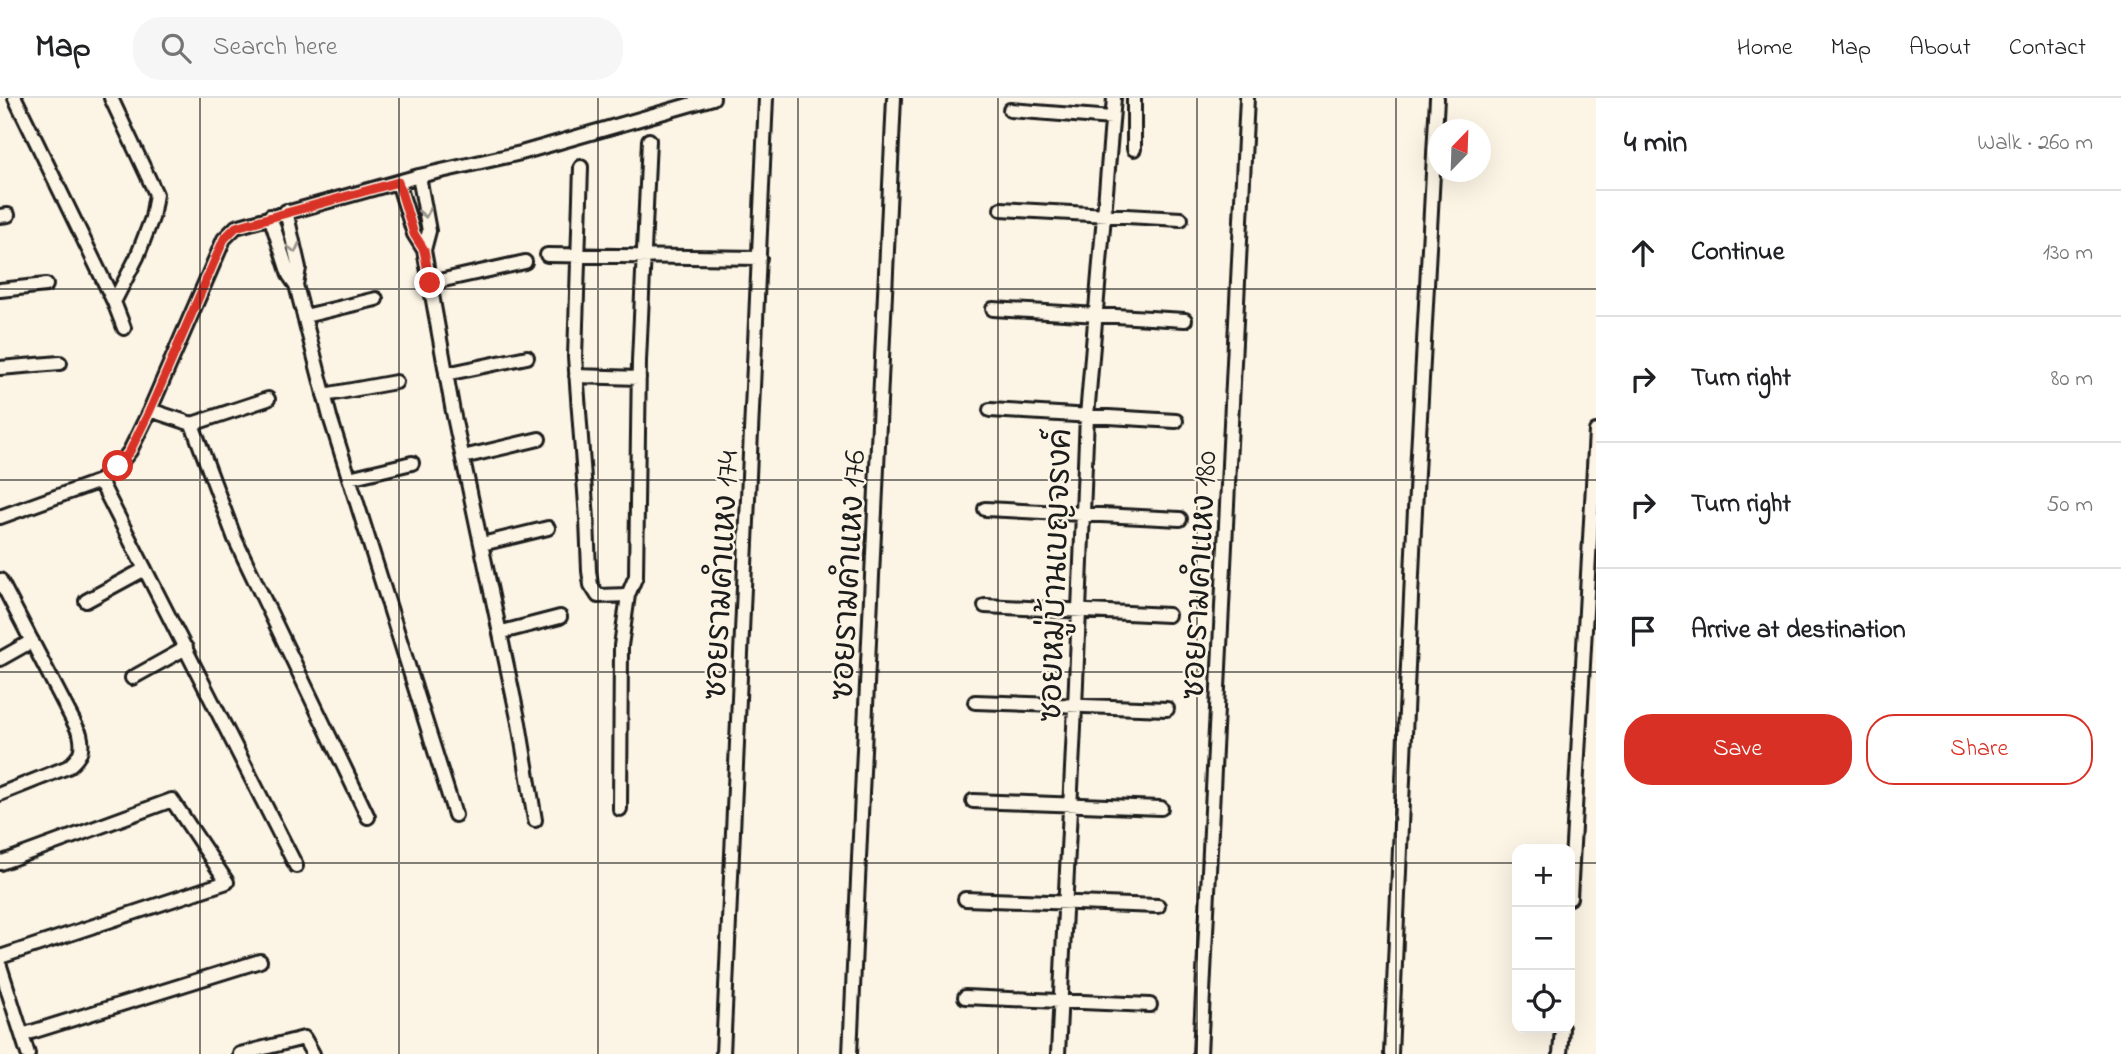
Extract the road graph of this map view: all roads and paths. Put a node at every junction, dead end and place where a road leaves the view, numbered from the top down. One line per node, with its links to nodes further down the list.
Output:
1 (15, 98): 33 (street)
2 (111, 98): 33 (street)
3 (713, 98): 15 (street)
4 (766, 98): 26 (street, ซอยรามคำแหง 174)
5 (894, 98): 107 (street, ซอยรามคำแหง 176)
6 (1114, 98): 11 (street, ซอยหมู่บ้านเบญจรงค์)
7 (1134, 98): 13 (street)
8 (1247, 98): 109 (street, ซอยรามคำแหง 180)
9 (1437, 98): 110 (street)
10 (1010, 110): 11 (street)
11 (1112, 118): 19 (street, ซอยหมู่บ้านเบญจรงค์)
12 (649, 140): 25 (street)
13 (1134, 149)
14 (581, 167): 23 (street)
15 (419, 176): 16 (street); 22 (street, one-way to 22)
16 (398, 182): 18 (street); 22 (street)
17 (1001, 209): 19 (street)
18 (286, 211): 20 (street); 30 (street, one-way to 30)
19 (1103, 214): 21 (street); 35 (street, ซอยหมู่บ้านเบญจรงค์)
20 (270, 216): 30 (street); 48 (street)
21 (1181, 219)
22 (424, 250): 28 (street)
23 (579, 254): 24 (street); 25 (street); 43 (street)
24 (547, 255)
25 (644, 256): 26 (street); 44 (street)
26 (760, 258): 106 (street, ซอยรามคำแหง 174)
27 (525, 261): 28 (street)
28 (430, 283): 42 (street)
29 (46, 285): 31 (street)
30 (296, 285): 36 (street)
31 (0, 290)
32 (376, 299): 36 (street)
33 (114, 302): 38 (street)
34 (993, 309): 35 (street)
35 (1094, 314): 37 (street); 50 (street, ซอยหมู่บ้านเบญจรงค์)
36 (304, 316): 46 (street)
37 (1185, 320)
38 (124, 328)
39 (527, 357): 42 (street)
40 (60, 363): 41 (street)
41 (0, 368)
42 (446, 374): 55 (street)
43 (576, 376): 44 (street); 67 (street)
44 (639, 377): 67 (street)
45 (396, 382): 46 (street)
46 (324, 395): 57 (street)
47 (268, 399): 52 (street)
48 (150, 410): 52 (street); 58 (street)
49 (990, 410): 50 (street)
50 (1087, 416): 51 (street); 60 (street, ซอยหมู่บ้านเบญจรงค์)
51 (1176, 421)
52 (192, 424): 87 (street)
53 (1596, 431): 89 (street)
54 (539, 439): 55 (street)
55 (463, 457): 64 (street)
56 (412, 463): 57 (street)
57 (349, 478): 86 (street)
58 (100, 481): 61 (street); 65 (street)
59 (985, 509): 60 (street)
60 (1083, 513): 62 (street); 70 (street, ซอยหมู่บ้านเบญจรงค์)
61 (0, 517)
62 (1180, 519)
63 (548, 528): 64 (street)
64 (482, 544): 73 (street)
65 (145, 569): 68 (street); 75 (street)
66 (0, 579): 74 (street)
67 (628, 595): 85 (street)
68 (86, 601)
69 (985, 606): 70 (street)
70 (1079, 610): 71 (street); 79 (street, ซอยหมู่บ้านเบญจรงค์)
71 (1168, 615)
72 (560, 617): 73 (street)
73 (502, 632): 88 (street)
74 (32, 641): 76 (street); 81 (street)
75 (186, 648): 77 (street); 91 (street)
76 (0, 659)
77 (132, 678)
78 (975, 702): 79 (street)
79 (1075, 707): 80 (street); 83 (street, ซอยหมู่บ้านเบญจรงค์)
80 (1167, 709)
81 (0, 794)
82 (973, 801): 83 (street)
83 (1070, 804): 84 (street); 93 (street, ซอยหมู่บ้านเบญจรงค์)
84 (1161, 808)
85 (620, 810)
86 (454, 814)
87 (368, 817)
88 (535, 820)
89 (1573, 844)
90 (0, 863): 95 (street)
91 (296, 866)
92 (965, 899): 93 (street)
93 (1065, 903): 94 (street); 99 (street, ซอยหมู่บ้านเบญจรงค์)
94 (1158, 906)
95 (0, 957)
96 (260, 961): 102 (street)
97 (0, 967): 102 (street)
98 (965, 997): 99 (street)
99 (1060, 1001): 100 (street); 108 (street, ซอยหมู่บ้านเบญจรงค์)
100 (1150, 1004)
101 (1562, 1033): 111 (street)
102 (22, 1035): 103 (street)
103 (28, 1054)
104 (240, 1054): 105 (street)
105 (313, 1054)
106 (723, 1054)
107 (850, 1054)
108 (1058, 1054)
109 (1200, 1054)
110 (1391, 1054)
111 (1560, 1054)

